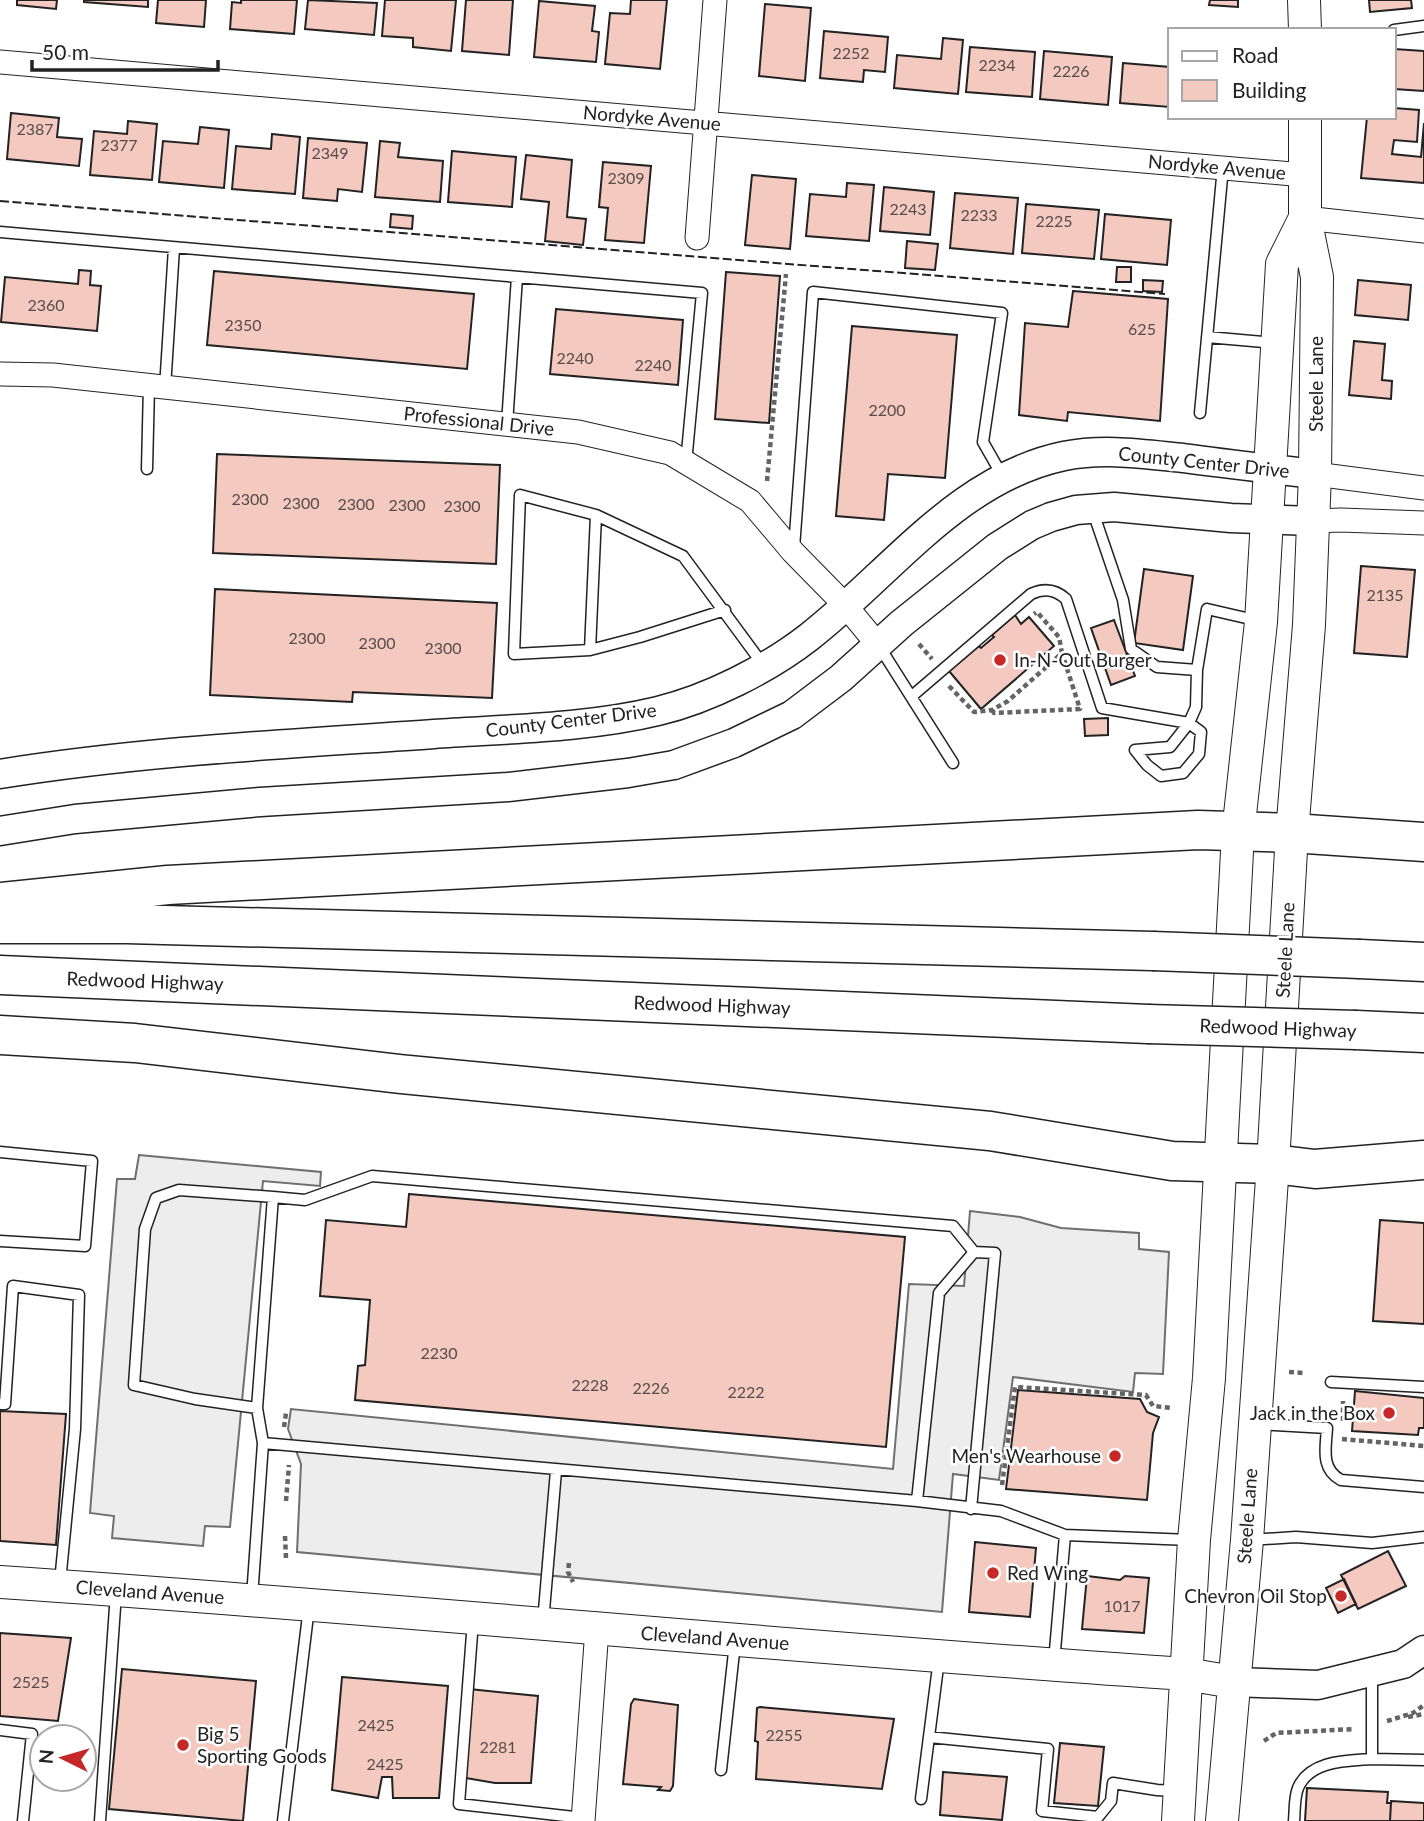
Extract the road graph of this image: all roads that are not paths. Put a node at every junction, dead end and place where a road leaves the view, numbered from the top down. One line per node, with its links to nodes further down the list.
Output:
1 (715, 0): 8 (street)
2 (1304, 0): 4 (main road)
3 (1424, 26): 5 (lane)
4 (1305, 28)
5 (1396, 30)
6 (0, 62): 8 (street, Nordyke Avenue)
7 (1305, 119): 10 (main road, Steele Lane)
8 (705, 123): 9 (street, Nordyke Avenue); 14 (street)
9 (1223, 167): 10 (street, Nordyke Avenue); 17 (lane)
10 (1304, 175): 11 (main road, Steele Lane)
11 (1305, 218): 12 (street); 18 (main road, Steele Lane); 26 (main road, Steele Lane)
12 (1424, 231)
13 (0, 232): 15 (lane)
14 (697, 239)
15 (174, 247): 16 (lane); 20 (lane)
16 (517, 277): 22 (lane); 23 (lane)
17 (1207, 337): 18 (lane); 21 (lane)
18 (1278, 343): 25 (main road, Steele Lane)
19 (0, 374): 20 (street, Professional Drive)
20 (157, 387): 22 (street, Professional Drive); 24 (lane)
21 (1200, 413)
22 (507, 424): 23 (street, Professional Drive)
23 (686, 463): 34 (street, Professional Drive)
24 (147, 469)
25 (1269, 469): 26 (street, County Center Drive); 27 (street, County Center Drive); 31 (main road, Steele Lane)
26 (1315, 474): 28 (street); 32 (main road, Steele Lane)
27 (1003, 477): 34 (lane); 35 (street, County Center Drive)
28 (1424, 488)
29 (1092, 509): 31 (street); 38 (street); 41 (lane)
30 (596, 515): 36 (lane); 39 (lane); 39 (lane)
31 (1267, 521): 32 (street); 37 (main road, Steele Lane)
32 (1313, 521): 33 (street); 48 (main road, Steele Lane)
33 (1424, 523)
34 (793, 552): 35 (street, Professional Drive)
35 (845, 605): 38 (street, Professional Drive); 40 (street, County Center Drive)
36 (725, 610): 39 (lane); 40 (lane)
37 (1261, 622): 41 (lane); 47 (main road, Steele Lane)
38 (879, 646): 42 (lane); 46 (street)
39 (590, 650)
40 (764, 666): 45 (street, County Center Drive)
41 (1197, 670): 43 (lane)
42 (912, 696): 43 (lane); 44 (lane)
43 (1189, 723): 43 (lane)
44 (953, 762)
45 (0, 774)
46 (0, 831)
47 (1238, 832): 48 (highway); 50 (highway); 58 (main road, Steele Lane)
48 (1292, 833): 49 (highway); 59 (main road, Steele Lane)
49 (1424, 842)
50 (0, 902)
51 (0, 924): 52 (highway, bridge)
52 (1424, 962)
53 (0, 975): 54 (highway, Redwood Highway, bridge)
54 (1424, 1033)
55 (0, 1035): 58 (highway)
56 (0, 1152): 61 (lane)
57 (1424, 1160): 59 (highway)
58 (1220, 1162): 59 (highway); 77 (main road, Steele Lane)
59 (1273, 1164): 69 (main road, Steele Lane)
60 (273, 1197): 62 (lane); 68 (lane); 68 (lane)
61 (0, 1241)
62 (974, 1252): 73 (lane); 74 (lane)
63 (0, 1286): 64 (lane)
64 (13, 1286): 67 (lane); 80 (lane)
65 (1331, 1382): 66 (lane)
66 (1424, 1387)
67 (0, 1404)
68 (257, 1408): 70 (lane)
69 (1254, 1423): 72 (lane); 78 (main road, Steele Lane)
70 (263, 1443): 71 (lane); 82 (lane)
71 (556, 1471): 73 (lane); 85 (lane)
72 (1424, 1487)
73 (917, 1501): 74 (lane)
74 (971, 1508): 75 (lane)
75 (1065, 1535): 77 (lane); 90 (lane)
76 (1424, 1537): 78 (lane)
77 (1194, 1540): 92 (main road, Steele Lane)
78 (1247, 1540): 93 (main road, Steele Lane)
79 (0, 1582): 80 (main road, Cleveland Avenue)
80 (60, 1586): 81 (main road, Cleveland Avenue)
81 (117, 1589): 82 (main road, Cleveland Avenue); 103 (lane)
82 (252, 1600): 83 (main road, Cleveland Avenue)
83 (309, 1605): 84 (main road, Cleveland Avenue); 104 (lane)
84 (473, 1619): 85 (main road, Cleveland Avenue); 101 (lane)
85 (542, 1624): 86 (main road, Cleveland Avenue)
86 (597, 1629): 87 (main road, Cleveland Avenue); 101 (street)
87 (736, 1640): 88 (main road, Cleveland Avenue); 98 (lane)
88 (939, 1656): 90 (main road, Cleveland Avenue); 95 (lane)
89 (1417, 1661): 91 (street, Cleveland Avenue)
90 (1054, 1665): 92 (main road, Cleveland Avenue)
91 (1372, 1672): 93 (street, Cleveland Avenue); 96 (lane)
92 (1186, 1674): 93 (main road, Cleveland Avenue); 100 (main road, Steele Lane)
93 (1233, 1682): 105 (main road, Steele Lane)
94 (0, 1730): 102 (lane)
95 (929, 1737): 99 (lane); 100 (lane)
96 (1372, 1759): 97 (lane); 106 (lane)
97 (1424, 1760)
98 (721, 1770)
99 (921, 1799)
100 (1179, 1806)
101 (583, 1820)
102 (23, 1821)
103 (100, 1821)
104 (283, 1821)
105 (1222, 1821)
106 (1294, 1821)

